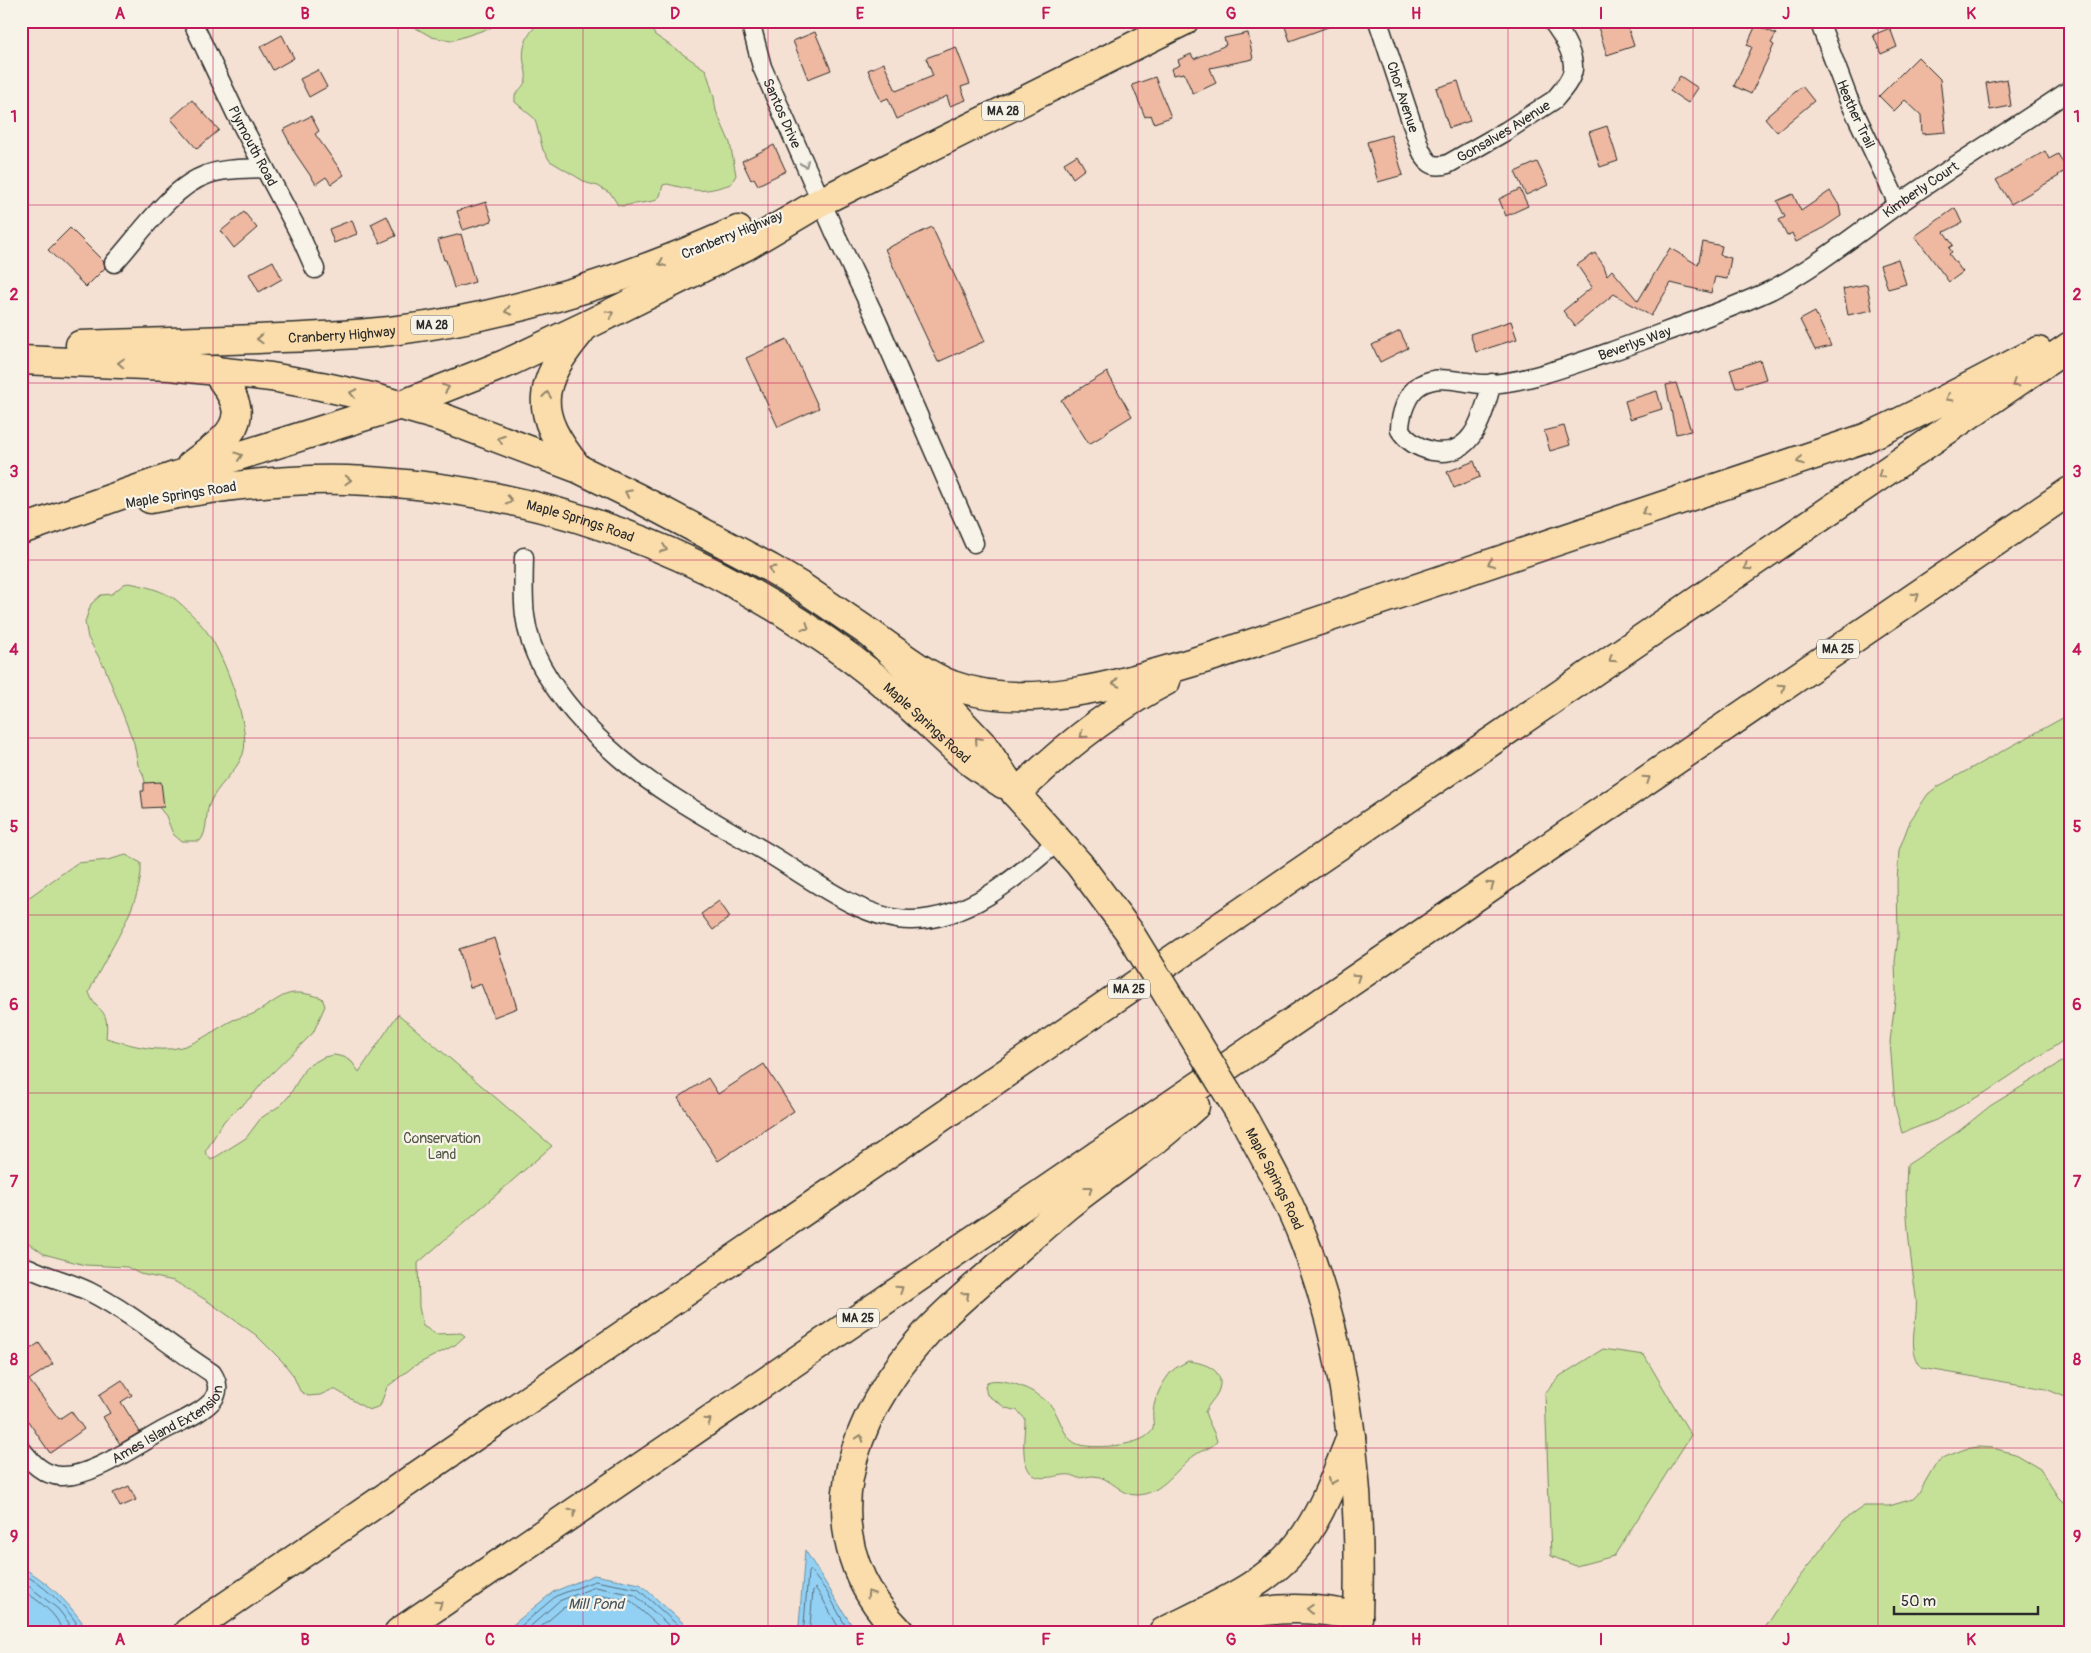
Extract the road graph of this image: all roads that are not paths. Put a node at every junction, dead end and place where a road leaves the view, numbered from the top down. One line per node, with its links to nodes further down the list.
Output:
1 (192, 21): 9 (street, Plymouth Road)
2 (750, 21): 10 (street, Santos Drive, one-way to 10)
3 (1184, 21): 10 (main road, Cranberry Highway / MA 28)
4 (1378, 21): 8 (street, Chor Avenue)
5 (1552, 21): 8 (street, Gonsalves Avenue)
6 (1818, 21): 11 (street, Heather Trail)
7 (2070, 90): 11 (street, Kimberly Court)
8 (1435, 166)
9 (264, 168): 12 (street); 13 (street, Plymouth Road)
10 (822, 201): 15 (main road, Cranberry Highway / MA 28, one-way to 10); 18 (main road, Cranberry Highway / MA 28, one-way to 18); 28 (street)
11 (1898, 204): 14 (street, Kimberly Court)
12 (114, 263)
13 (315, 269)
14 (1772, 289): 21 (street, Beverlys Way)
15 (585, 326): 22 (main road, Cranberry Highway / MA 28, one-way to 15); 23 (main road, one-way to 15)
16 (2070, 335): 31 (main road, one-way to 31)
17 (2070, 346): 39 (main road, MA 25, one-way to 39)
18 (21, 348)
19 (21, 360): 20 (main road, one-way to 19)
20 (215, 370): 22 (main road, one-way to 20); 24 (main road)
21 (1492, 383): 21 (street, Beverlys Way)
22 (401, 405): 23 (main road, Maple Springs Road, one-way to 22); 24 (main road, Cranberry Highway / MA 28, one-way to 22)
23 (579, 469): 30 (main road, Maple Springs Road, one-way to 23)
24 (176, 476): 26 (main road, Cranberry Highway / MA 28)
25 (2070, 491): 34 (main road, MA 25, one-way to 25)
26 (69, 514): 27 (main road, Cranberry Highway / MA 28); 32 (main road, Maple Springs Road, one-way to 32)
27 (21, 530)
28 (974, 543)
29 (524, 557): 33 (street)
30 (871, 634): 31 (main road, one-way to 30); 32 (main road, Maple Springs Road, one-way to 30)
31 (1214, 656): 32 (main road, one-way to 32)
32 (1016, 794): 33 (main road, Maple Springs Road)
33 (1058, 841): 36 (main road, Maple Springs Road, bridge)
34 (1316, 1004): 40 (main road, MA 25, one-way to 34); 41 (main road, one-way to 34)
35 (24, 1270): 37 (street, Ames Island Extension)
36 (1352, 1437): 38 (main road, Maple Springs Road); 42 (main road, one-way to 42)
37 (21, 1449)
38 (1357, 1624): 43 (main road, one-way to 43)
39 (188, 1632)
40 (399, 1632)
41 (900, 1632)
42 (1163, 1632)
43 (1170, 1632)

